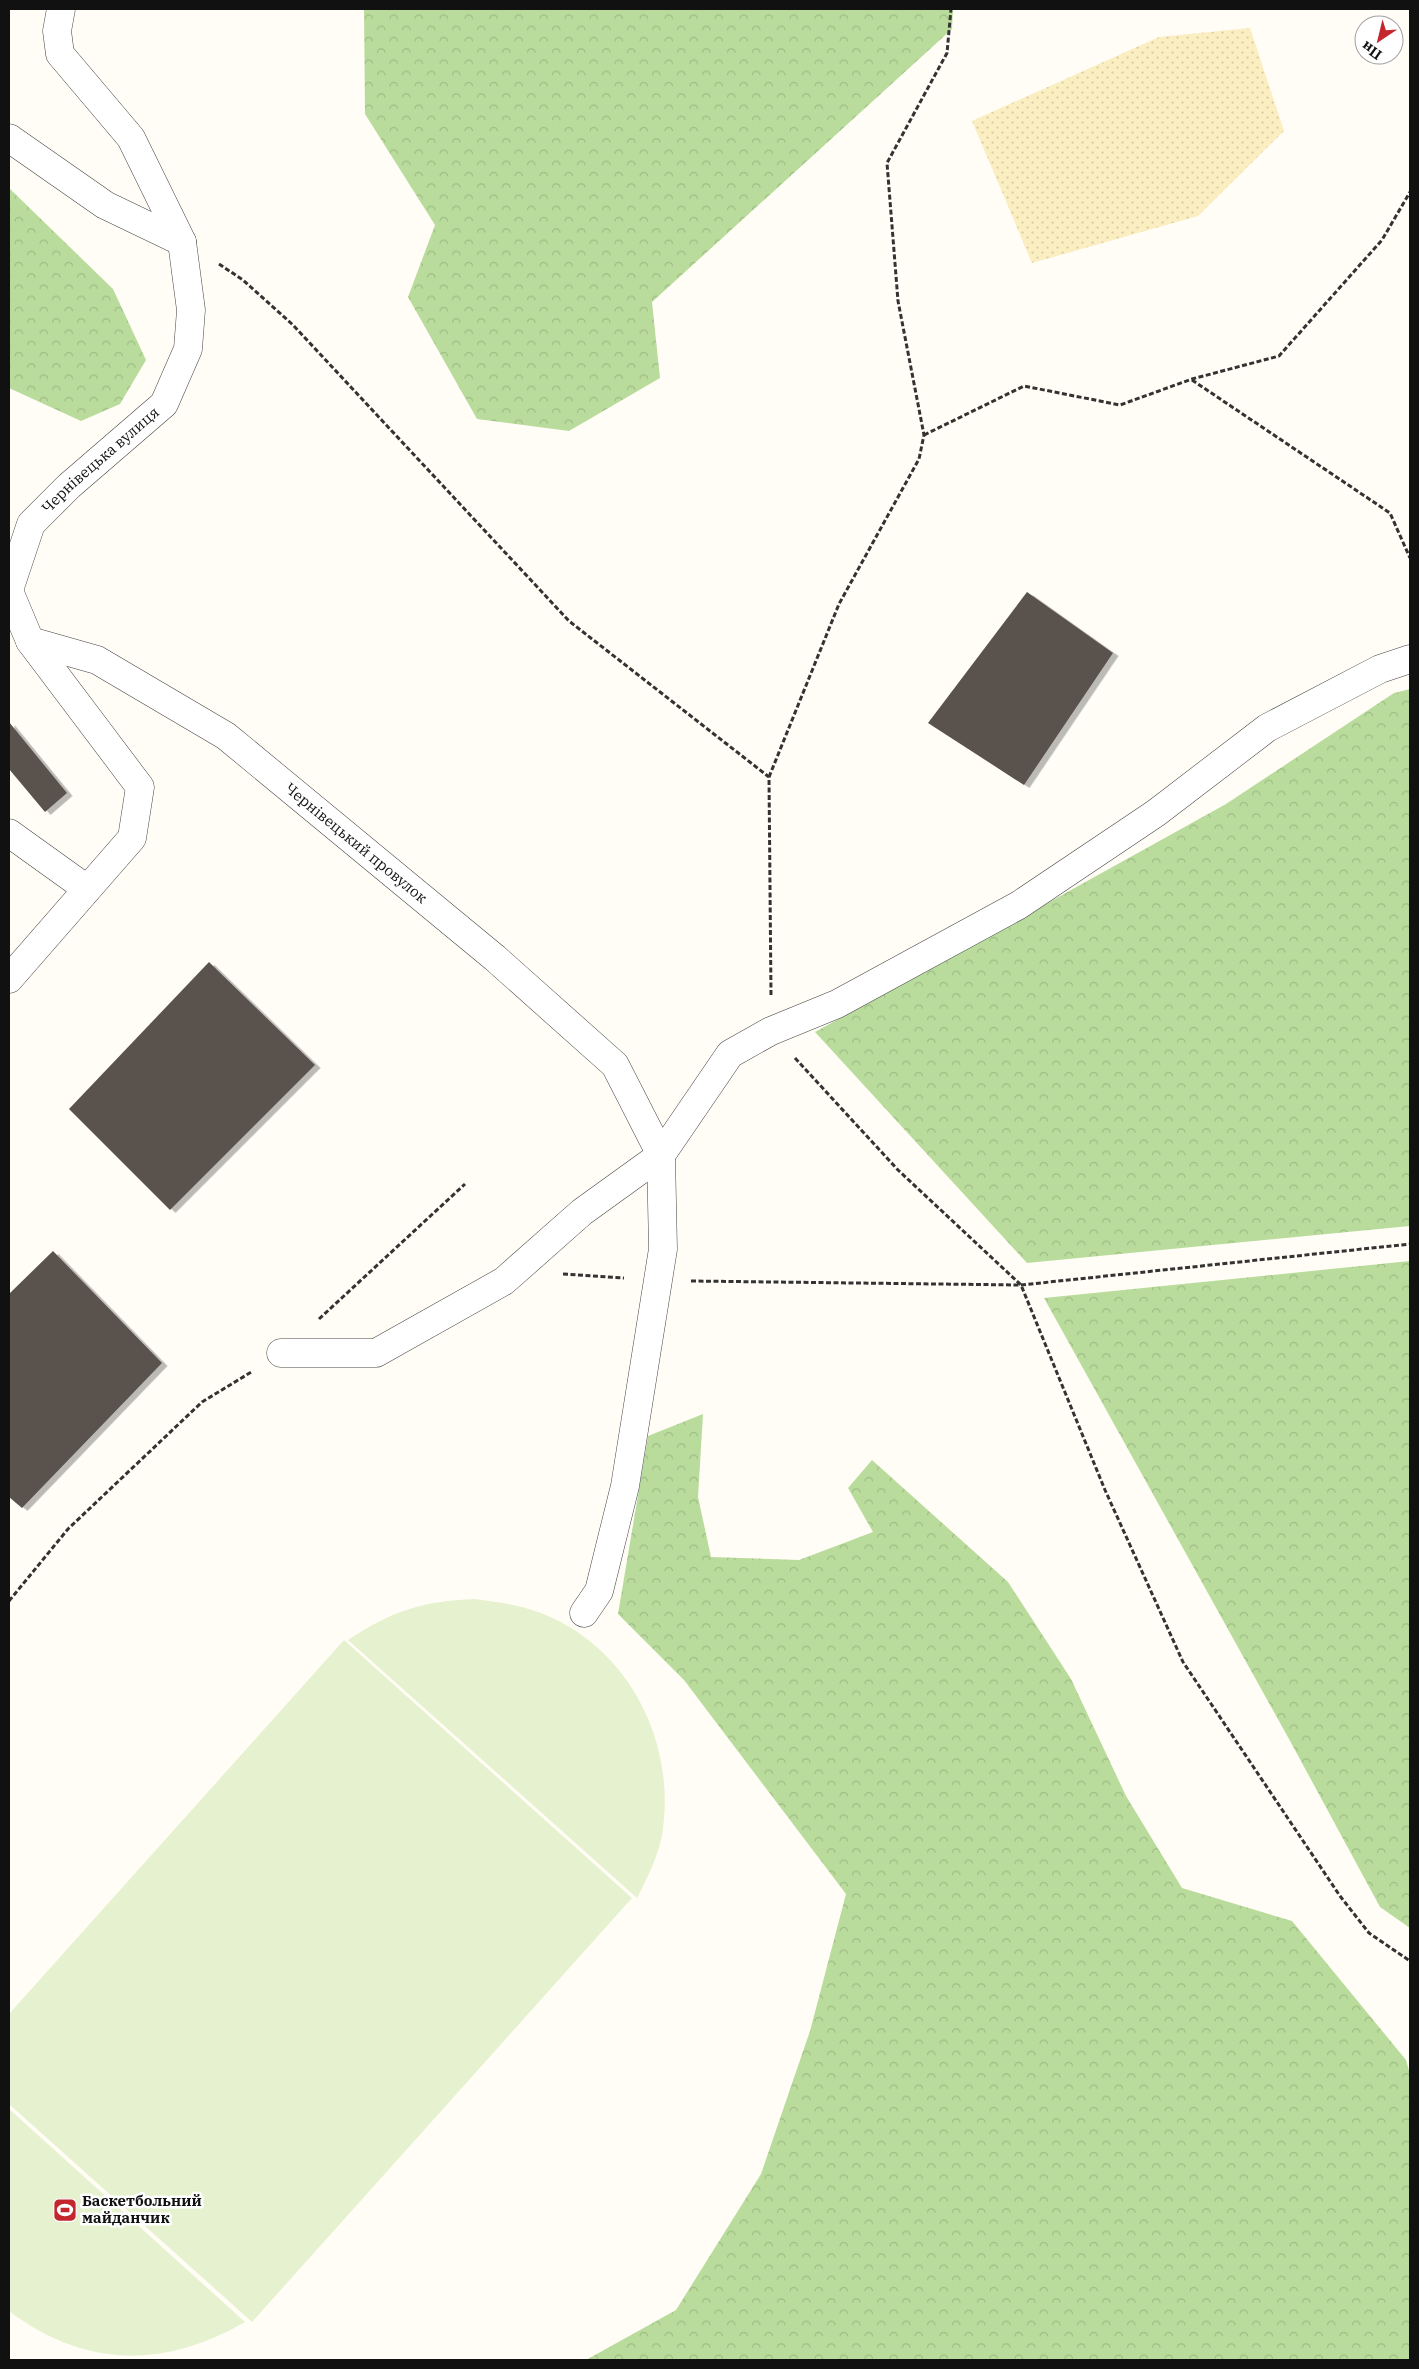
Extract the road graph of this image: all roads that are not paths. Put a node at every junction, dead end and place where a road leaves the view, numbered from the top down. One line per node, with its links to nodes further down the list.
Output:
1 (60, 9): 3 (street, Чернівецька вулиця)
2 (9, 138): 3 (street)
3 (182, 242): 4 (street, Чернівецька вулиця)
4 (9, 591): 5 (street)
5 (30, 641): 8 (street); 10 (street, Чернівецький провулок)
6 (1410, 659): 10 (street)
7 (9, 833): 8 (street)
8 (87, 889): 9 (street)
9 (9, 979)
10 (661, 1155): 11 (street); 12 (street)
11 (281, 1353)
12 (584, 1613)

